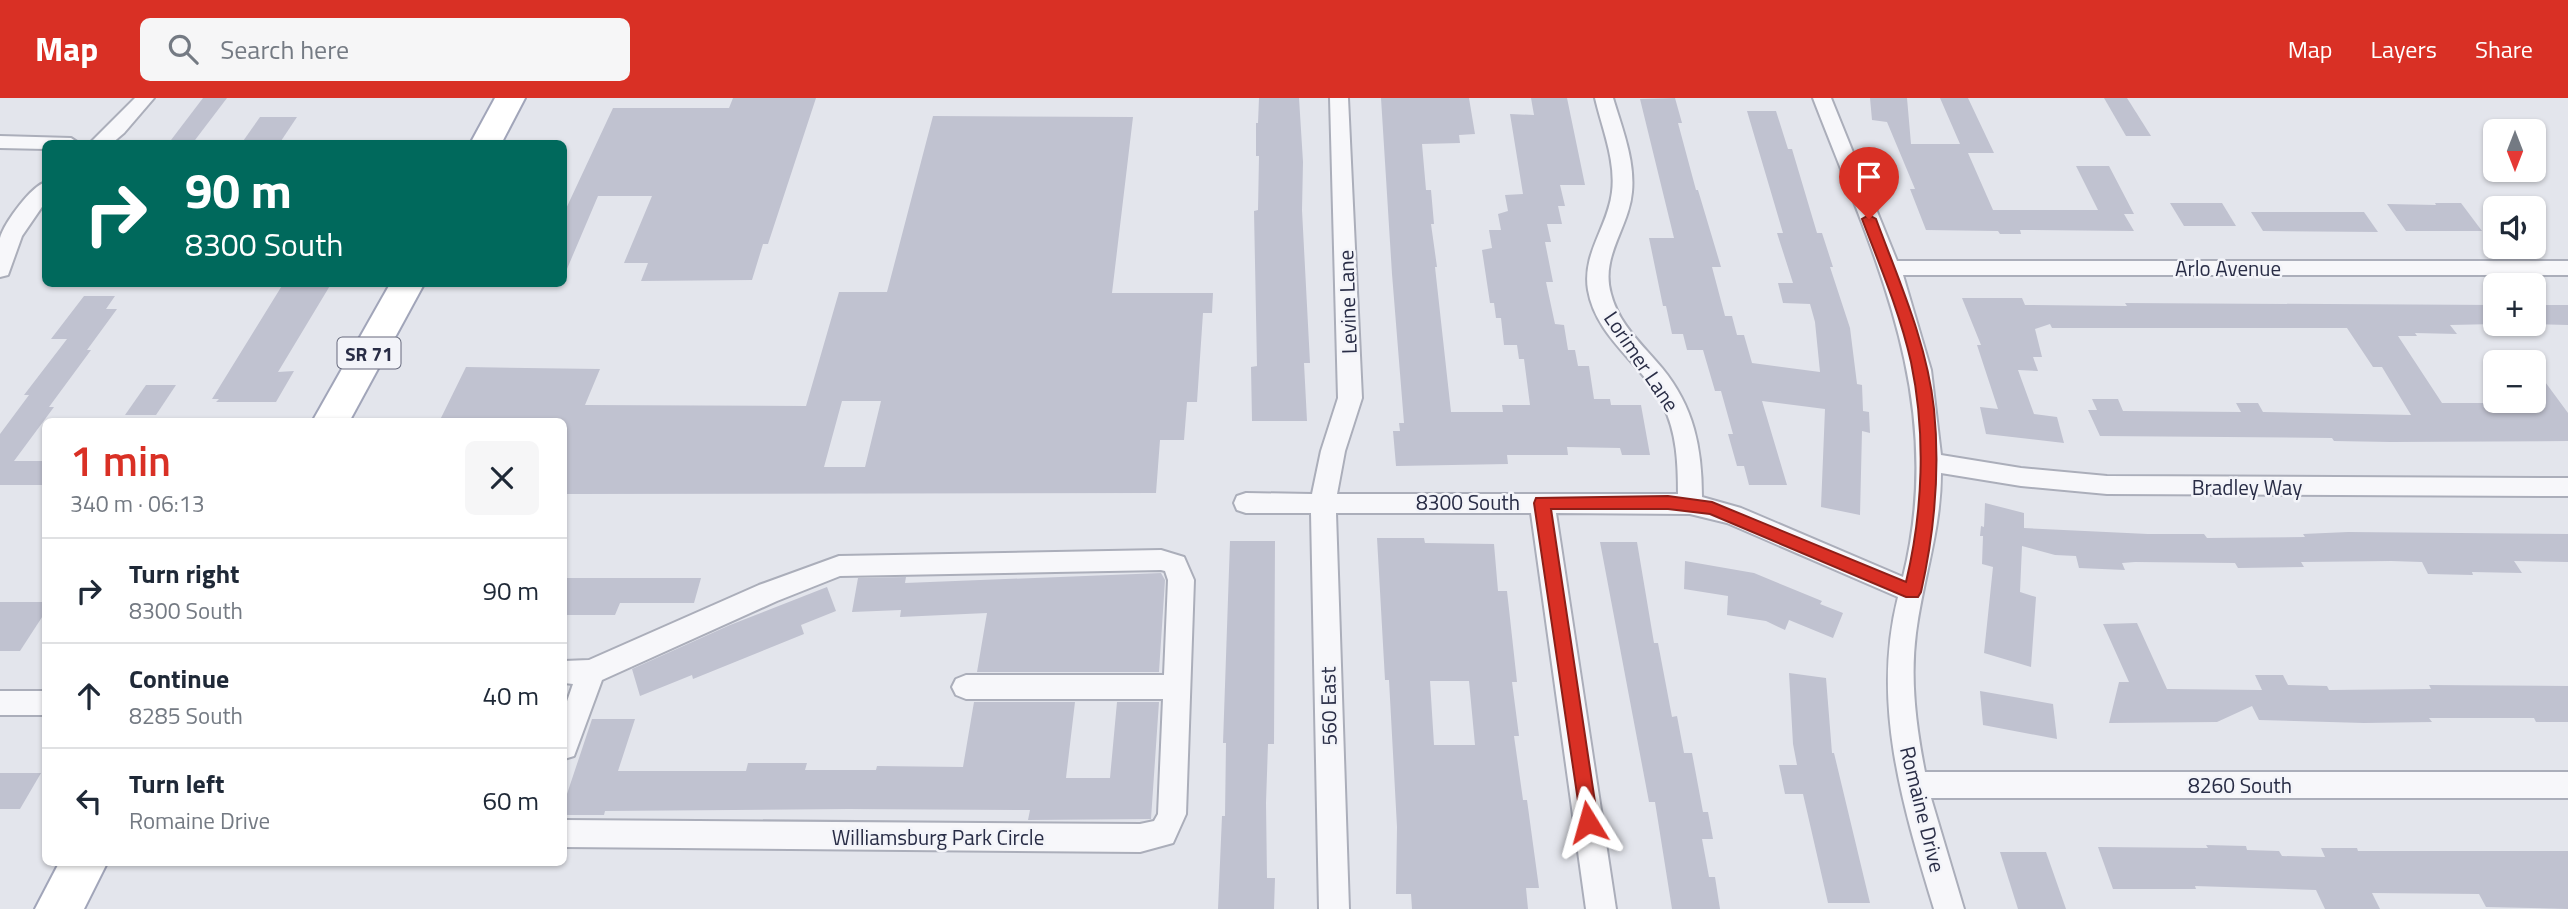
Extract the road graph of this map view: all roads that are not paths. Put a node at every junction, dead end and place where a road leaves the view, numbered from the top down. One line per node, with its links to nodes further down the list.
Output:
1 (145, 98): 6 (street)
2 (510, 98): 7 (main road)
3 (1339, 98): 18 (street, Levine Lane)
4 (1604, 98): 21 (street, Lorimer Lane)
5 (1822, 98): 11 (street, Romaine Drive)
6 (103, 140)
7 (487, 140)
8 (0, 142): 9 (street)
9 (42, 143)
10 (42, 193): 13 (street)
11 (1888, 268): 12 (street, Arlo Avenue); 16 (street, Romaine Drive)
12 (2568, 268)
13 (0, 270)
14 (405, 287): 15 (main road, SR 71)
15 (332, 418)
16 (1928, 462): 17 (street, Bradley Way); 22 (street, Romaine Drive)
17 (2568, 487)
18 (1323, 502): 19 (street, 8300 South); 20 (street, 8300 South); 34 (street, 560 East)
19 (1246, 503)
20 (1542, 503): 21 (street, 8300 South); 35 (street)
21 (1690, 504): 22 (street, 8300 South)
22 (1912, 592): 29 (street, Romaine Drive)
23 (577, 672): 25 (street, Williamsburg Park Circle); 28 (street, Williamsburg Park Circle)
24 (966, 687): 25 (street)
25 (1175, 687): 31 (street, Williamsburg Park Circle)
26 (0, 703): 27 (street)
27 (42, 703)
28 (567, 730)
29 (1912, 785): 30 (street, 8260 South); 36 (street, Romaine Drive)
30 (2568, 785)
31 (567, 834)
32 (82, 866): 33 (main road)
33 (59, 909)
34 (1334, 909)
35 (1601, 909)
36 (1949, 909)

